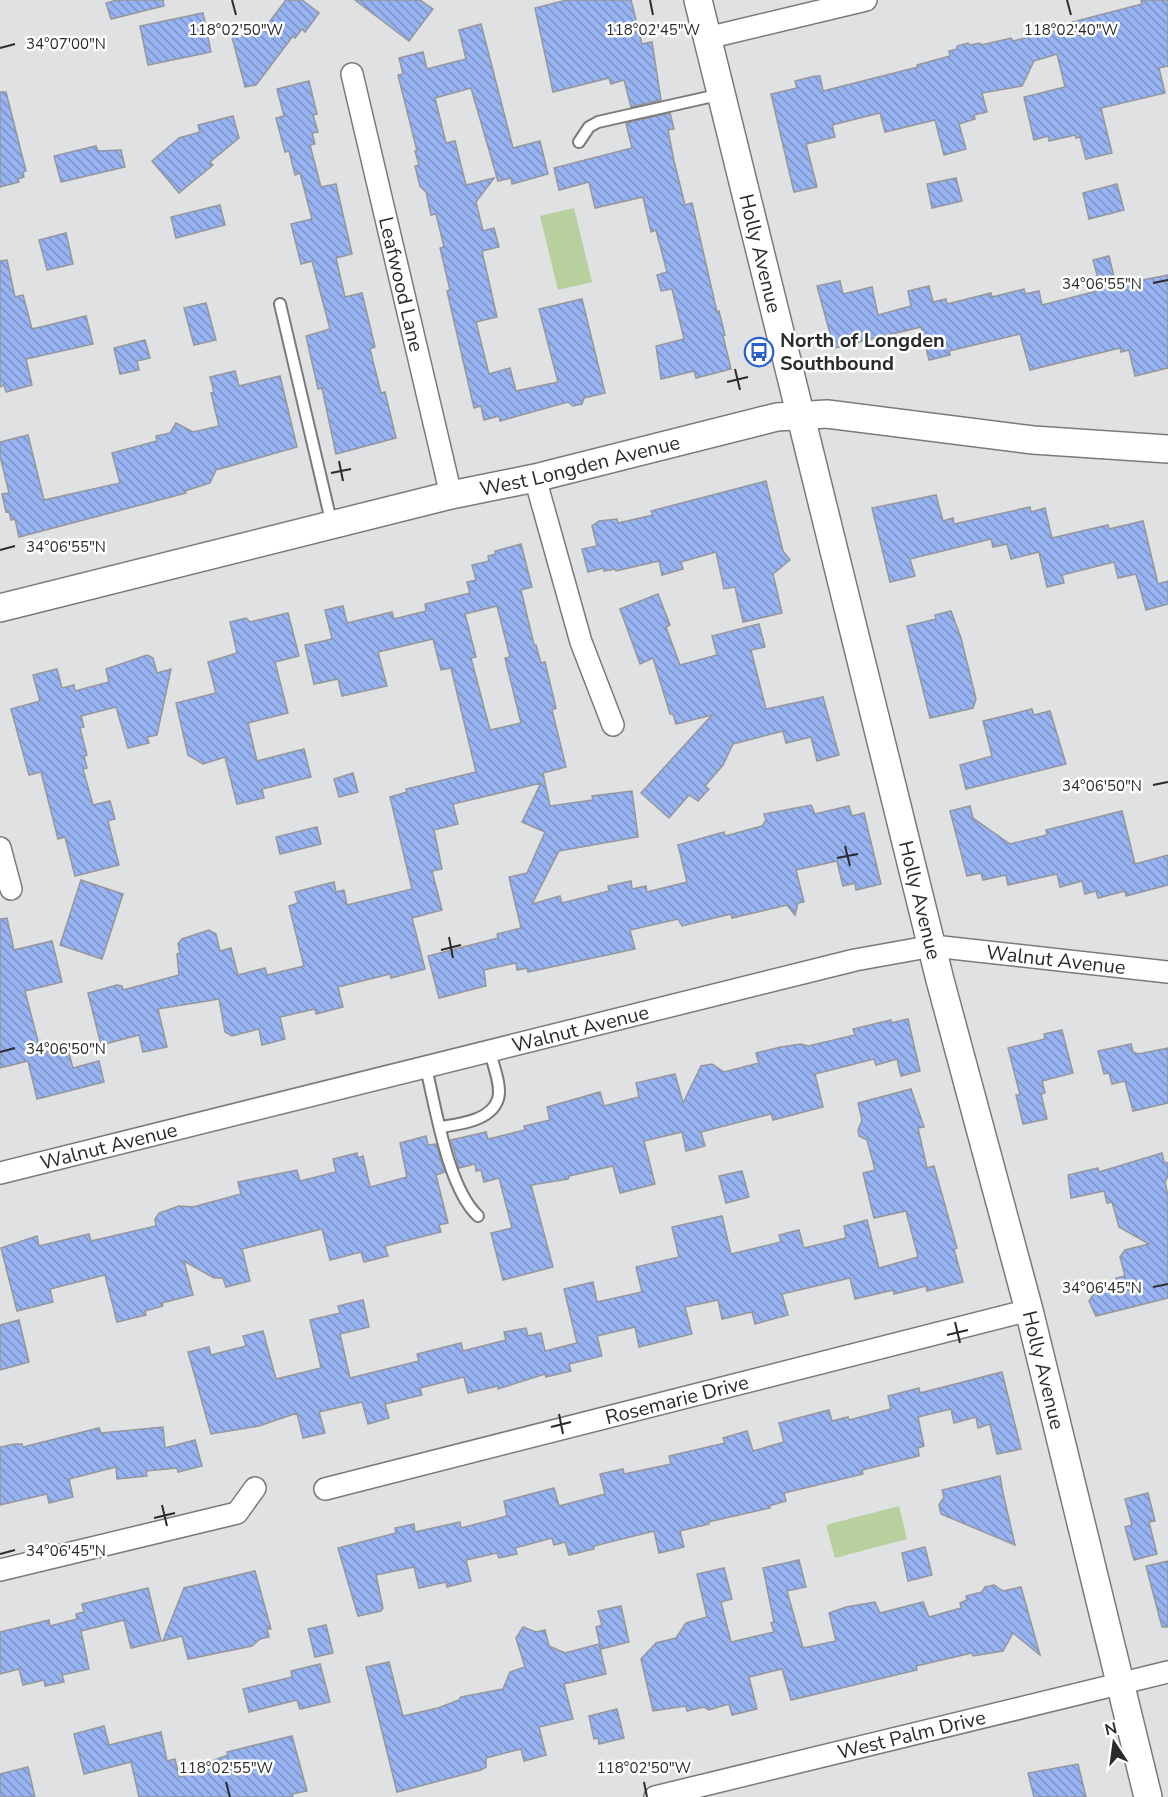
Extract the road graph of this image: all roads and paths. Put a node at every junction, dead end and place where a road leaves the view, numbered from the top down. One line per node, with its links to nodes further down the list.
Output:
1 (698, 0): 3 (street, Holly Avenue)
2 (866, 0): 3 (street)
3 (707, 38): 5 (street, Holly Avenue)
4 (352, 74): 11 (street, Leafwood Lane)
5 (722, 94): 6 (lane); 8 (street, Holly Avenue)
6 (579, 142)
7 (280, 304): 12 (lane)
8 (801, 416): 9 (street, West Longden Avenue); 10 (street, West Longden Avenue); 17 (street, Holly Avenue)
9 (1168, 449)
10 (535, 478): 11 (street, West Longden Avenue); 14 (street)
11 (451, 495): 12 (street, West Longden Avenue)
12 (332, 526): 13 (street, West Longden Avenue)
13 (0, 608)
14 (613, 725)
15 (0, 848): 16 (street)
16 (11, 889)
17 (933, 946): 18 (street, Walnut Avenue); 19 (street, Walnut Avenue); 24 (street, Holly Avenue)
18 (1168, 972)
19 (490, 1052): 20 (street, Walnut Avenue); 21 (lane)
20 (426, 1068): 21 (lane); 22 (street, Walnut Avenue)
21 (441, 1127): 23 (lane)
22 (0, 1173)
23 (478, 1216)
24 (1029, 1310): 26 (street, Rosemarie Drive); 29 (street, Holly Avenue)
25 (255, 1488): 27 (street)
26 (325, 1489)
27 (0, 1570)
28 (1168, 1672): 29 (street, West Palm Drive)
29 (1121, 1683): 30 (street, West Palm Drive); 31 (street, Holly Avenue)
30 (655, 1797)
31 (1148, 1797)

